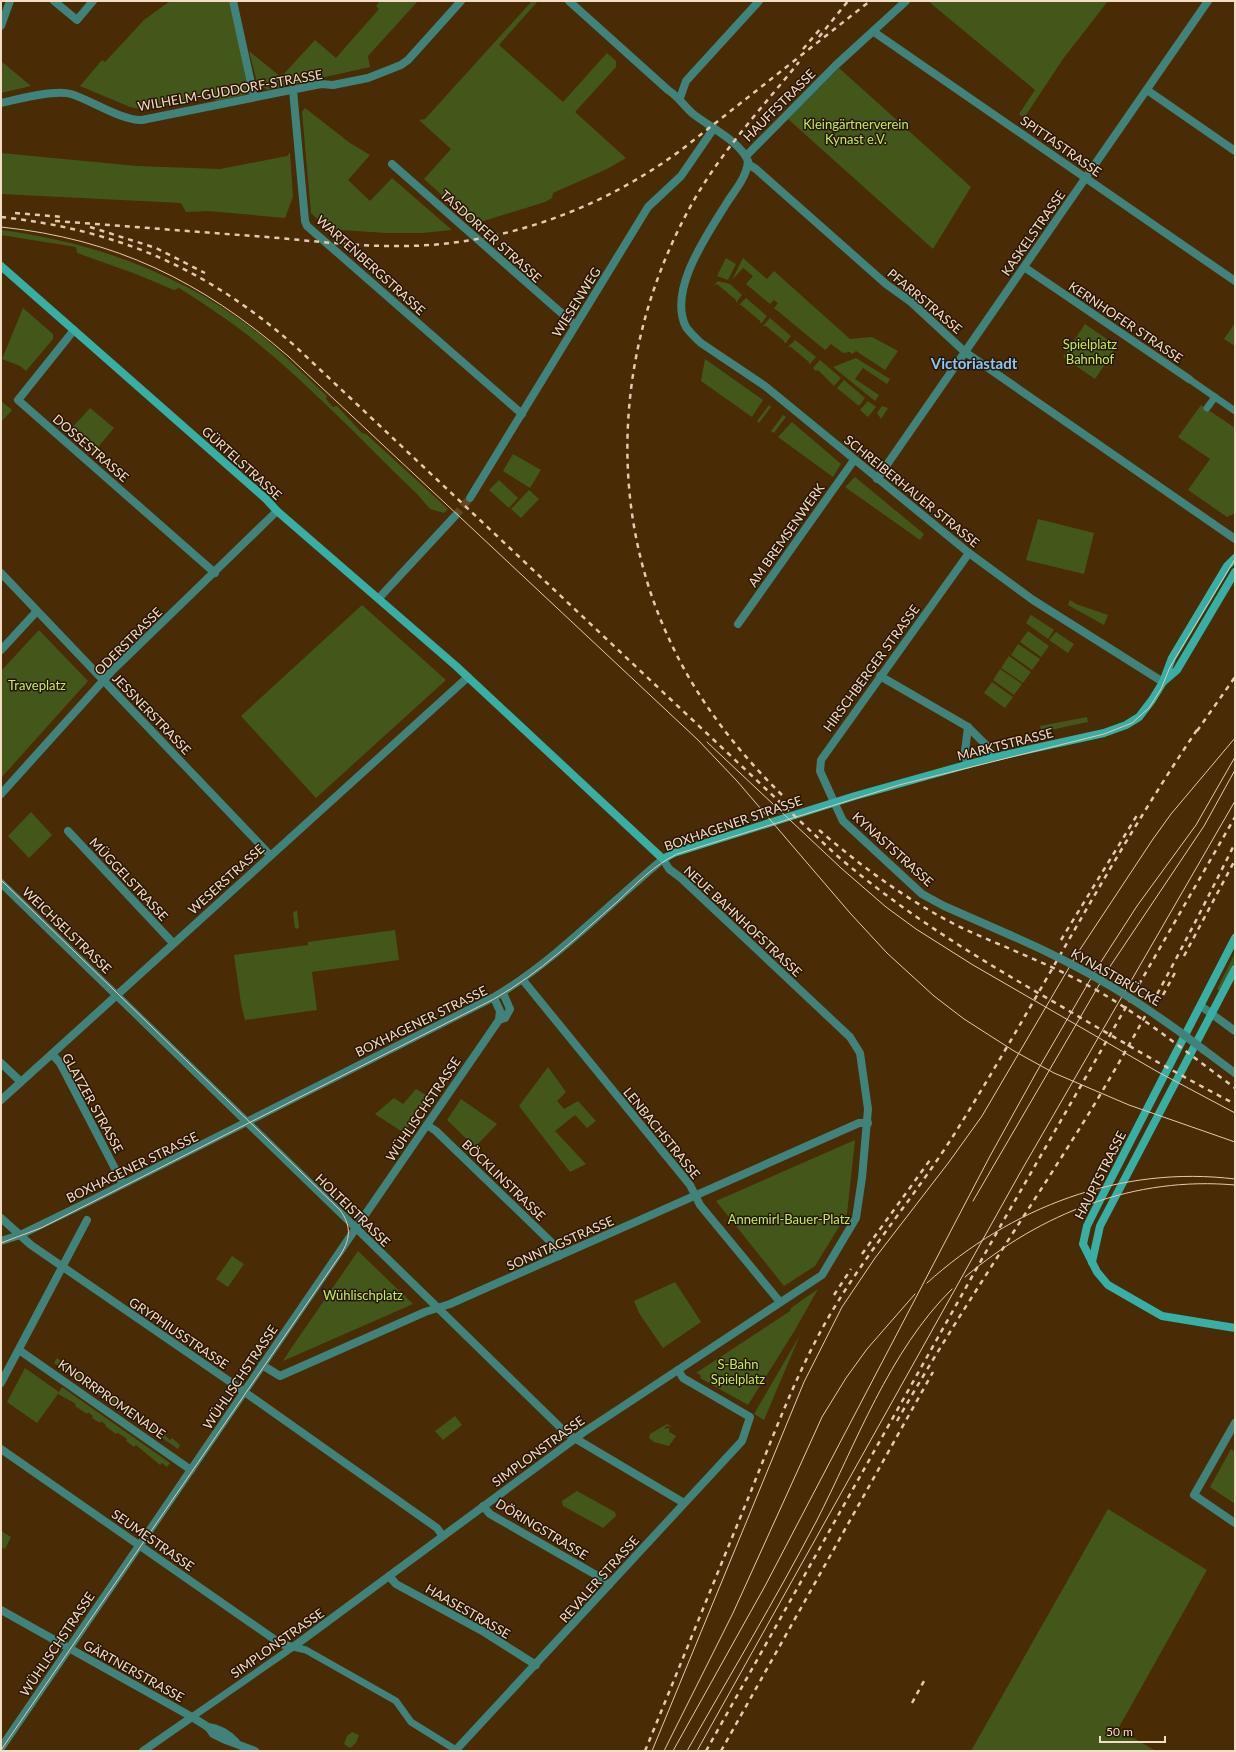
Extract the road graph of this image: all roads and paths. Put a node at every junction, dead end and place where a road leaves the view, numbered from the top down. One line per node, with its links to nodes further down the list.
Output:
1 (10, 1): 10 (street)
2 (54, 1): 3 (street)
3 (93, 1)
4 (233, 1): 14 (street)
5 (461, 1): 12 (street, WILHELM-GUDDORF-STRASSE)
6 (569, 1): 15 (street, PFARRSTRASSE)
7 (758, 1): 15 (street)
8 (906, 1): 11 (street, HAUFFSTRASSE)
9 (1208, 1): 13 (street, KASKELSTRASSE)
10 (1, 26)
11 (874, 32): 19 (street, HAUFFSTRASSE); 21 (street, SPITTASTRASSE)
12 (293, 90): 14 (street, WILHELM-GUDDORF-STRASSE); 33 (street, WARTENBERGSTRASSE)
13 (1147, 90): 18 (street); 21 (street, KASKELSTRASSE)
14 (254, 97): 16 (street, WILHELM-GUDDORF-STRASSE)
15 (680, 98): 17 (street, PFARRSTRASSE)
16 (1, 102)
17 (714, 128): 19 (street, PFARRSTRASSE); 26 (street, WIESENWEG)
18 (1235, 151)
19 (747, 160): 25 (street, HAUFFSTRASSE); 28 (street, PFARRSTRASSE)
20 (392, 164): 26 (street, TASDORFER STRASSE)
21 (1086, 178): 23 (street, KASKELSTRASSE); 24 (street, SPITTASTRASSE)
22 (1, 266): 27 (main road, GÜRTELSTRASSE)
23 (1024, 267): 28 (street, KASKELSTRASSE); 29 (street, KERNHOFER STRASSE)
24 (1235, 281)
25 (682, 291): 34 (street, SCHREIBERHAUER STRASSE)
26 (575, 325): 33 (street, WIESENWEG)
27 (74, 330): 37 (main road, GÜRTELSTRASSE); 44 (street, DOSSESTRASSE)
28 (965, 352): 35 (street, KASKELSTRASSE); 39 (street, PFARRSTRASSE)
29 (1189, 379): 30 (street, KERNHOFER STRASSE)
30 (1215, 397): 31 (street); 32 (street, KERNHOFER STRASSE)
31 (1207, 408)
32 (1235, 411)
33 (522, 414): 36 (street, WIESENWEG)
34 (854, 460): 35 (street, SCHREIBERHAUER STRASSE); 47 (street, AM BREMSENWERK)
35 (877, 479): 40 (street, SCHREIBERHAUER STRASSE)
36 (470, 498)
37 (277, 511): 44 (street, ODERSTRASSE); 45 (main road, GÜRTELSTRASSE)
38 (455, 516): 45 (street)
39 (1233, 537)
40 (969, 553): 49 (street, HIRSCHBERGER STRASSE); 52 (street, SCHREIBERHAUER STRASSE)
41 (1235, 558): 52 (main road, MARKTSTRASSE)
42 (1235, 572): 52 (main road, MARKTSTRASSE)
43 (1, 573): 46 (street, JESSNERSTRASSE)
44 (215, 573): 51 (street, ODERSTRASSE)
45 (379, 598): 50 (main road, GÜRTELSTRASSE)
46 (37, 610): 48 (street); 51 (street, JESSNERSTRASSE)
47 (738, 624)
48 (1, 650)
49 (880, 676): 53 (street); 57 (street, HIRSCHBERGER STRASSE)
50 (468, 677): 59 (street, WESERSTRASSE); 60 (main road, NEUE BAHNHOFSTRASSE)
51 (104, 681): 56 (street, ODERSTRASSE); 59 (street, JESSNERSTRASSE)
52 (1163, 682): 54 (main road, MARKTSTRASSE)
53 (968, 728): 54 (street); 55 (street)
54 (991, 758): 55 (main road, MARKTSTRASSE)
55 (967, 765): 57 (main road, MARKTSTRASSE)
56 (1, 794)
57 (834, 802): 60 (main road, BOXHAGENER STRASSE); 62 (street, KYNASTSTRASSE)
58 (68, 831): 64 (street, MÜGGELSTRASSE)
59 (270, 855): 64 (street, WESERSTRASSE)
60 (662, 859): 66 (street, BOXHAGENER STRASSE); 80 (street, NEUE BAHNHOFSTRASSE)
61 (1, 883): 68 (street, WEICHSELSTRASSE)
62 (1010, 935): 76 (street, KYNASTBRÜCKE, bridge)
63 (1235, 938): 70 (main road, HAUPTSTRASSE)
64 (173, 943): 68 (street, WESERSTRASSE)
65 (1235, 969): 71 (main road, HAUPTSTRASSE)
66 (522, 979): 67 (street, BOXHAGENER STRASSE); 83 (street, LENBACHSTRASSE)
67 (503, 992): 69 (street, BOXHAGENER STRASSE); 72 (street, WÜHLISCHSTRASSE)
68 (117, 996): 74 (street, WESERSTRASSE); 79 (street, HOLTEISTRASSE)
69 (494, 998): 72 (street); 79 (street, BOXHAGENER STRASSE)
70 (1201, 1006): 71 (street); 90 (main road, HAUPTSTRASSE)
71 (1212, 1014): 73 (street); 90 (main road, HAUPTSTRASSE)
72 (500, 1020): 81 (street, WÜHLISCHSTRASSE)
73 (1235, 1031)
74 (52, 1054): 77 (street, WESERSTRASSE); 82 (street, GLATZER STRASSE)
75 (1, 1063): 77 (street)
76 (1235, 1073)
77 (20, 1082): 78 (street, WESERSTRASSE)
78 (1, 1100)
79 (246, 1123): 82 (street, BOXHAGENER STRASSE); 86 (street, HOLTEISTRASSE)
80 (868, 1123): 83 (street, SONNTAGSTRASSE); 92 (street, SIMPLONSTRASSE)
81 (427, 1125): 86 (street, WÜHLISCHSTRASSE); 89 (street, BÖCKLINSTRASSE)
82 (123, 1184): 87 (street, BOXHAGENER STRASSE)
83 (696, 1196): 89 (street, SONNTAGSTRASSE); 92 (street, LENBACHSTRASSE)
84 (1, 1218): 87 (street, GRYPHIUSSTRASSE)
85 (87, 1220): 91 (street)
86 (356, 1228): 93 (street, HOLTEISTRASSE); 96 (street, WÜHLISCHSTRASSE)
87 (20, 1235): 88 (street, BOXHAGENER STRASSE); 91 (street, GRYPHIUSSTRASSE)
88 (1, 1241)
89 (559, 1256): 93 (street, SONNTAGSTRASSE)
90 (1092, 1262): 94 (main road)
91 (62, 1267): 95 (street); 99 (street, GRYPHIUSSTRASSE)
92 (780, 1302): 97 (street, SIMPLONSTRASSE)
93 (438, 1308): 96 (street, SONNTAGSTRASSE); 101 (street, HOLTEISTRASSE)
94 (1235, 1328)
95 (19, 1350): 98 (street); 103 (street, KNORRPROMENADE)
96 (262, 1365): 99 (street, WÜHLISCHSTRASSE)
97 (678, 1370): 101 (street, SIMPLONSTRASSE); 104 (street, REVALER STRASSE)
98 (1, 1383)
99 (244, 1392): 103 (street, WÜHLISCHSTRASSE); 107 (street, GRYPHIUSSTRASSE)
100 (1235, 1423): 106 (street)
101 (575, 1439): 104 (street, HOLTEISTRASSE); 105 (street, SIMPLONSTRASSE)
102 (1, 1449): 108 (street, SEUMESTRASSE)
103 (191, 1470): 108 (street, WÜHLISCHSTRASSE)
104 (684, 1503): 110 (street, REVALER STRASSE)
105 (483, 1506): 107 (street, SIMPLONSTRASSE); 110 (street, DÖRINGSTRASSE)
106 (1235, 1523)
107 (442, 1535): 109 (street, SIMPLONSTRASSE)
108 (140, 1545): 112 (street, SEUMESTRASSE); 113 (street, WÜHLISCHSTRASSE)
109 (389, 1576): 112 (street, SIMPLONSTRASSE); 114 (street, HAASESTRASSE)
110 (609, 1585): 114 (street, REVALER STRASSE)
111 (1, 1610): 113 (street, GÄRTNERSTRASSE)
112 (293, 1647): 115 (street, SIMPLONSTRASSE); 117 (street)
113 (69, 1649): 115 (street, GÄRTNERSTRASSE); 116 (street, WÜHLISCHSTRASSE)
114 (536, 1665): 117 (street, REVALER STRASSE)
115 (192, 1717): 118 (street, SIMPLONSTRASSE); 119 (street, GÄRTNERSTRASSE)
116 (1, 1748)
117 (456, 1750)
118 (143, 1751)
119 (255, 1751)

